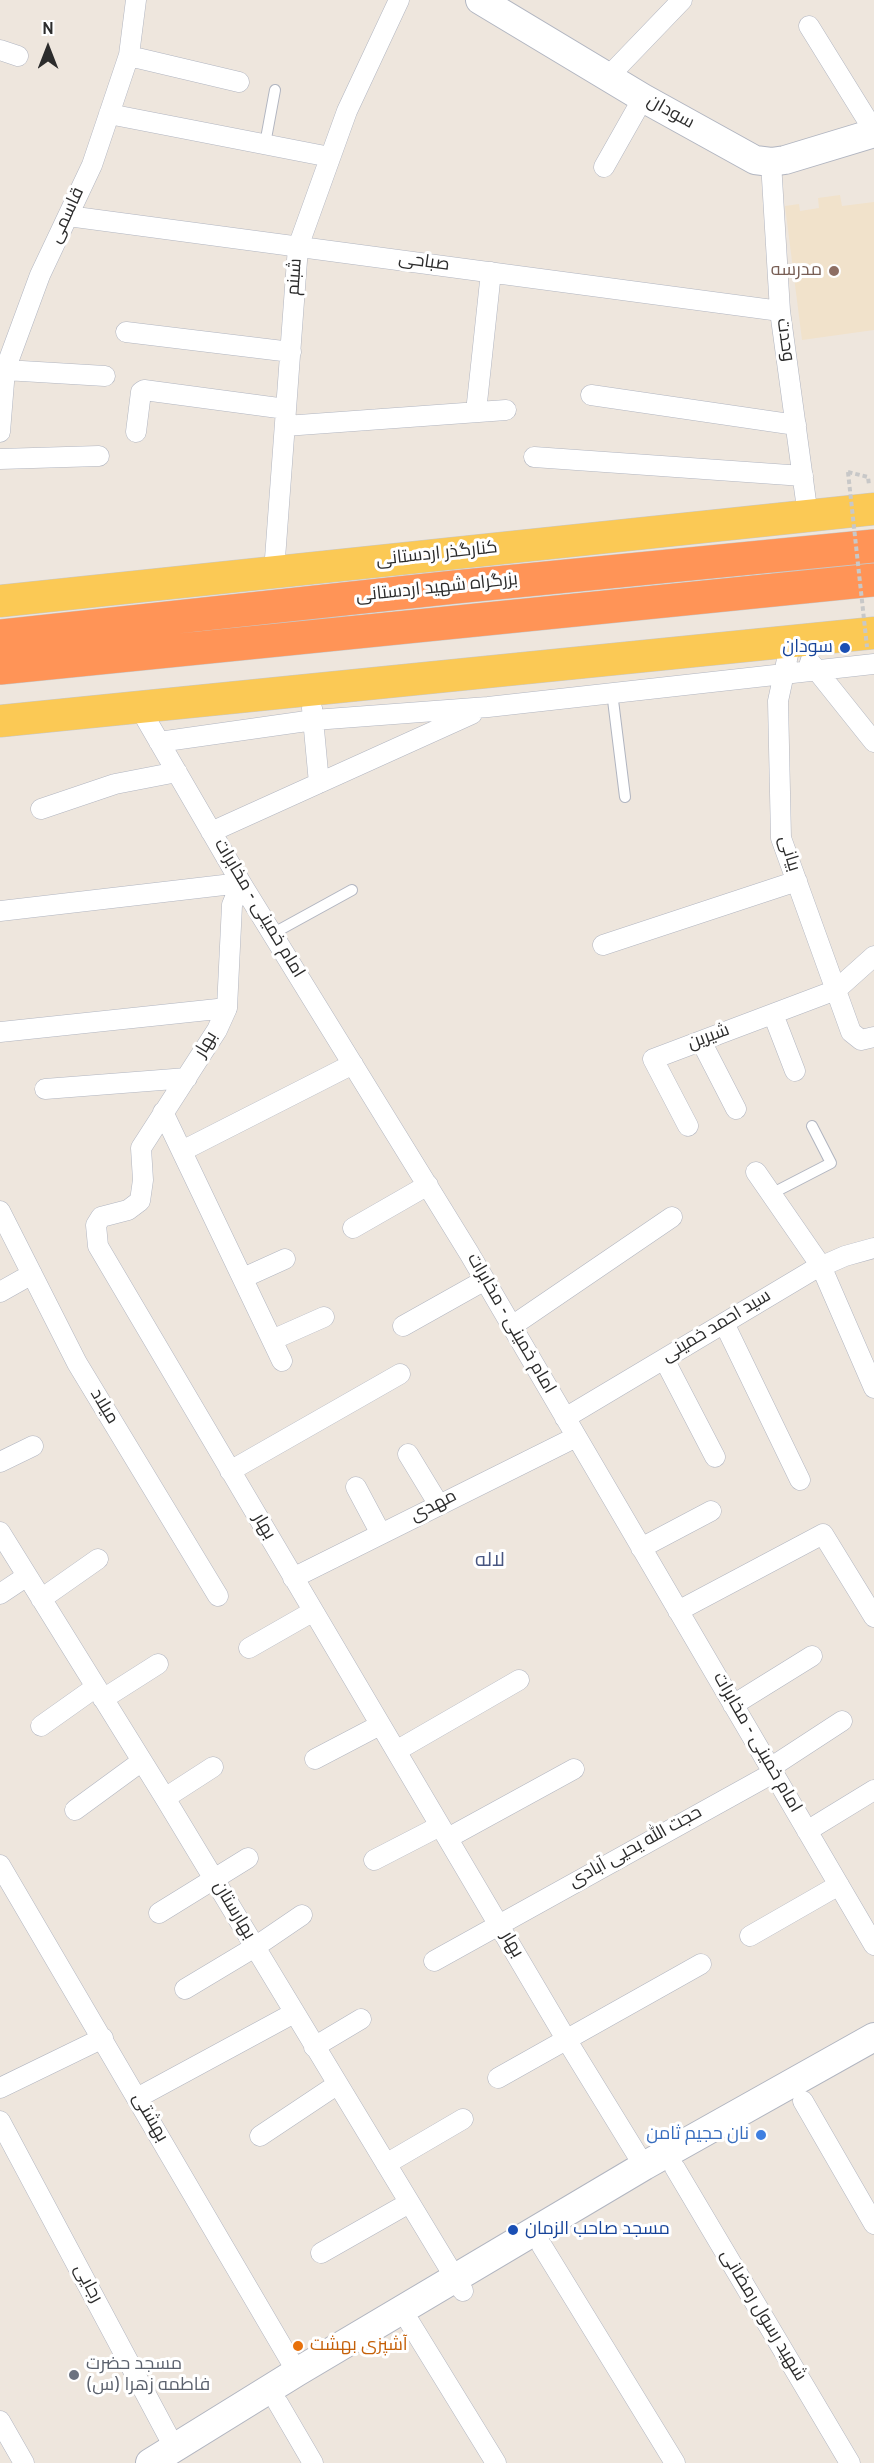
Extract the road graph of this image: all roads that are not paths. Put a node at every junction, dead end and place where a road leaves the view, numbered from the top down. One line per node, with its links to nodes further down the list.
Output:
1 (136, 0): 6 (street, قاسمی)
2 (399, 0): 14 (street, شبنم)
3 (480, 0): 7 (main road, سودان)
4 (682, 0): 7 (street)
5 (809, 26): 12 (street)
6 (129, 56): 8 (street); 11 (street, قاسمی)
7 (608, 77): 10 (main road, سودان)
8 (239, 82)
9 (275, 90): 13 (lane)
10 (643, 98): 15 (main road, سودان); 16 (street)
11 (109, 114): 13 (street); 17 (street, قاسمی)
12 (874, 132): 15 (main road)
13 (265, 144): 14 (street)
14 (330, 157): 18 (street, شبنم)
15 (771, 162): 20 (street, وحدت)
16 (604, 167)
17 (68, 216): 18 (street, صباحی); 23 (street, قاسمی)
18 (298, 247): 19 (street, صباحی); 22 (street, شبنم)
19 (491, 272): 20 (street, صباحی); 27 (street)
20 (780, 310): 29 (street, وحدت)
21 (126, 332): 22 (street)
22 (291, 352): 28 (street, شبنم)
23 (5, 370): 24 (street); 30 (street, قاسمی)
24 (105, 376)
25 (591, 395): 29 (street)
26 (506, 410): 27 (street)
27 (476, 412): 28 (street)
28 (286, 417): 31 (street); 39 (street, شبنم)
29 (796, 425): 35 (street, وحدت)
30 (0, 432)
31 (136, 432)
32 (99, 456): 34 (street)
33 (534, 457): 35 (street)
34 (0, 459)
35 (802, 476): 37 (street, وحدت)
36 (874, 509): 37 (main road, کنارگذر اردستانی)
37 (808, 516): 39 (main road, کنارگذر اردستانی)
38 (874, 544): 42 (highway, بزرگراه شهید اردستانی)
39 (274, 572): 41 (main road, کنارگذر اردستانی)
40 (874, 580): 46 (highway, بزرگراه شهید اردستانی)
41 (0, 601)
42 (0, 636)
43 (791, 641): 44 (main road); 45 (main road); 47 (street); 48 (street, بیانی)
44 (872, 648): 47 (street)
45 (602, 661): 49 (main road); 50 (street)
46 (0, 668)
47 (817, 670): 48 (street); 56 (street)
48 (784, 674): 50 (street); 62 (street, بیانی)
49 (311, 690): 51 (main road); 53 (street)
50 (612, 692): 52 (street); 59 (lane)
51 (139, 707): 54 (main road); 55 (street, امام خمینی - مخابرات)
52 (488, 707): 53 (street); 58 (street)
53 (314, 720): 55 (street); 58 (street)
54 (0, 721)
55 (159, 742): 57 (street, امام خمینی - مخابرات)
56 (874, 742)
57 (177, 772): 60 (street); 61 (street, امام خمینی - مخابرات)
58 (319, 783): 61 (street)
59 (625, 797)
60 (40, 809)
61 (212, 832): 63 (street, امام خمینی - مخابرات)
62 (797, 881): 67 (street); 69 (street, بیانی)
63 (241, 883): 65 (street); 66 (street, امام خمینی - مخابرات); 70 (street, بهار)
64 (352, 890): 66 (lane)
65 (0, 911)
66 (273, 934): 75 (street, امام خمینی - مخابرات)
67 (603, 945)
68 (874, 956): 69 (street)
69 (836, 990): 71 (street, شیرین); 73 (street, بیانی)
70 (227, 1008): 72 (street); 77 (street, بهار)
71 (773, 1014): 74 (street, شیرین); 76 (street)
72 (0, 1032)
73 (874, 1037)
74 (701, 1041): 79 (street); 81 (street, شیرین)
75 (353, 1064): 83 (street); 85 (street, امام خمینی - مخابرات)
76 (795, 1071)
77 (187, 1078): 78 (street); 80 (street, بهار)
78 (45, 1089)
79 (736, 1109)
80 (163, 1112): 83 (street); 112 (street, بهار)
81 (688, 1126)
82 (812, 1126): 86 (lane)
83 (182, 1151): 94 (street)
84 (756, 1172): 86 (street)
85 (428, 1185): 89 (street); 95 (street, امام خمینی - مخابرات)
86 (771, 1194): 92 (street)
87 (0, 1211): 93 (street, میلاد)
88 (672, 1217): 100 (street)
89 (353, 1228)
90 (874, 1248): 92 (street, سید احمد خمینی)
91 (285, 1259): 94 (street)
92 (821, 1266): 98 (street, سید احمد خمینی); 105 (street)
93 (32, 1274): 96 (street); 124 (street, میلاد)
94 (243, 1278): 101 (street)
95 (485, 1280): 99 (street); 100 (street, امام خمینی - مخابرات)
96 (0, 1292)
97 (324, 1317): 101 (street)
98 (724, 1323): 102 (street, سید احمد خمینی); 113 (street)
99 (403, 1326)
100 (512, 1326): 106 (street, امام خمینی - مخابرات)
101 (272, 1340): 103 (street)
102 (664, 1359): 106 (street, سید احمد خمینی); 110 (street)
103 (282, 1361)
104 (400, 1374): 112 (street)
105 (874, 1388)
106 (565, 1418): 107 (street, امام خمینی - مخابرات)
107 (576, 1437): 115 (street, مهدی); 119 (street, امام خمینی - مخابرات)
108 (33, 1446): 111 (street)
109 (408, 1454): 115 (street)
110 (715, 1457)
111 (0, 1462)
112 (230, 1471): 122 (street, بهار)
113 (800, 1480)
114 (356, 1487): 118 (street)
115 (439, 1505): 118 (street, مهدی)
116 (711, 1511): 119 (street)
117 (0, 1532): 121 (street, بهارستان)
118 (381, 1534): 122 (street, مهدی)
119 (641, 1548): 127 (street, امام خمینی - مخابرات)
120 (98, 1559): 125 (street)
121 (27, 1576): 123 (street); 125 (street, بهارستان)
122 (293, 1578): 126 (street, بهار)
123 (0, 1594)
124 (218, 1596)
125 (41, 1599): 133 (street, بهارستان)
126 (312, 1611): 129 (street); 136 (street, بهار)
127 (678, 1611): 128 (street); 134 (street, امام خمینی - مخابرات)
128 (874, 1617)
129 (249, 1648)
130 (812, 1656): 134 (street)
131 (158, 1664): 133 (street)
132 (519, 1680): 138 (street)
133 (100, 1693): 137 (street); 140 (street, بهارستان)
134 (733, 1705): 143 (street, امام خمینی - مخابرات)
135 (842, 1721): 143 (street, حجت الله یحیی آبادی)
136 (380, 1725): 138 (street, بهار); 139 (street)
137 (41, 1726)
138 (396, 1751): 148 (street, بهار)
139 (315, 1759)
140 (142, 1761): 145 (street, بهارستان); 146 (street)
141 (213, 1767): 145 (street)
142 (574, 1770): 148 (street)
143 (771, 1770): 147 (street, امام خمینی - مخابرات); 156 (street, حجت الله یحیی آبادی)
144 (874, 1790): 147 (street)
145 (165, 1798): 152 (street, بهارستان)
146 (75, 1810)
147 (807, 1831): 153 (street, امام خمینی - مخابرات)
148 (444, 1832): 150 (street); 156 (street, بهار)
149 (248, 1858): 152 (street)
150 (374, 1860)
151 (0, 1864): 166 (street, بهشتی)
152 (214, 1879): 154 (street); 159 (street, بهارستان)
153 (839, 1885): 157 (street); 158 (street, امام خمینی - مخابرات)
154 (159, 1913)
155 (302, 1915): 159 (street)
156 (499, 1924): 160 (street, حجت الله یحیی آبادی); 167 (street, بهار)
157 (750, 1936)
158 (874, 1945)
159 (255, 1947): 162 (street); 163 (street, بهارستان)
160 (434, 1960)
161 (702, 1964): 167 (street)
162 (185, 1989)
163 (294, 2013): 168 (street, بهارستان); 173 (street)
164 (361, 2019): 168 (street)
165 (874, 2037): 179 (main road)
166 (103, 2038): 172 (street); 173 (street, بهشتی)
167 (566, 2039): 170 (street); 179 (street, بهار)
168 (314, 2047): 171 (street, بهارستان)
169 (874, 2060): 174 (main road)
170 (498, 2078)
171 (338, 2085): 177 (street); 178 (street, بهارستان)
172 (0, 2088)
173 (137, 2098): 187 (street, بهشتی)
174 (803, 2101): 180 (main road); 182 (street)
175 (463, 2119): 178 (street)
176 (0, 2121): 190 (street, رجایی)
177 (260, 2136)
178 (386, 2164): 181 (street, بهارستان)
179 (644, 2166): 185 (main road)
180 (675, 2168): 183 (main road); 196 (street, شهید رسول رمضانی)
181 (409, 2203): 184 (street); 185 (street, بهارستان)
182 (874, 2224)
183 (542, 2246): 185 (main road); 195 (street)
184 (321, 2253)
185 (459, 2285): 186 (main road); 187 (main road)
186 (410, 2324): 188 (main road); 194 (street)
187 (297, 2372): 190 (main road)
188 (278, 2403): 190 (main road); 193 (street)
189 (0, 2421): 191 (street)
190 (177, 2455): 192 (main road)
191 (24, 2463)
192 (150, 2463)
193 (313, 2463)
194 (496, 2463)
195 (675, 2463)
196 (850, 2463)

